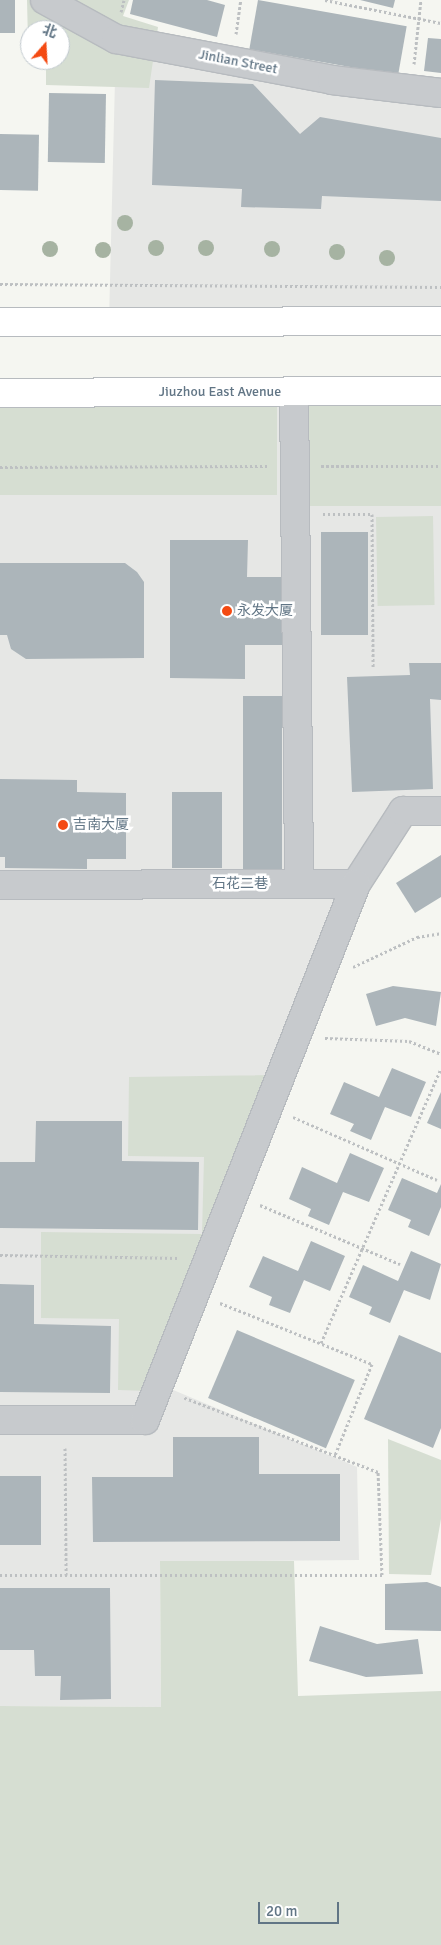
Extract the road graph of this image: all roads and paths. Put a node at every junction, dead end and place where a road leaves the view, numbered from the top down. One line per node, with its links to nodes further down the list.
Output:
1 (45, 0): 7 (street, Jinlian Street)
2 (241, 0): 7 (path)
3 (325, 0): 5 (path)
4 (422, 0): 5 (path)
5 (419, 20): 6 (path); 8 (path)
6 (441, 23)
7 (232, 61): 8 (street, Jinlian Street)
8 (412, 90): 9 (street, Jinlian Street)
9 (441, 93)
10 (0, 284): 11 (path)
11 (441, 287)
12 (441, 321): 13 (main road)
13 (0, 322)
14 (441, 391): 15 (main road, Jiuzhou East Avenue)
15 (294, 392): 16 (main road, Jiuzhou East Avenue); 17 (street)
16 (0, 393)
17 (295, 466): 18 (path); 19 (path); 20 (street)
18 (441, 466)
19 (0, 467)
20 (295, 514): 21 (path); 23 (street)
21 (374, 668)
22 (441, 810): 24 (street)
23 (299, 884): 24 (street, 石花二巷); 25 (street, 石花二巷)
24 (356, 884): 27 (street)
25 (0, 885)
26 (441, 933): 27 (path)
27 (315, 995): 28 (street)
28 (299, 1037): 29 (path); 31 (street)
29 (441, 1054)
30 (441, 1068): 32 (path)
31 (271, 1108): 32 (path); 34 (street)
32 (400, 1163): 33 (path); 35 (path)
33 (437, 1180)
34 (236, 1195): 35 (path); 37 (street)
35 (362, 1248): 38 (path); 40 (path)
36 (0, 1255): 37 (path)
37 (210, 1258): 39 (street)
38 (400, 1264)
39 (196, 1293): 40 (path); 41 (street)
40 (321, 1343): 44 (path)
41 (158, 1388): 43 (street); 44 (path)
42 (0, 1420): 43 (street)
43 (65, 1420): 46 (path)
44 (335, 1455): 46 (path)
45 (0, 1575): 46 (path)
46 (66, 1575)

